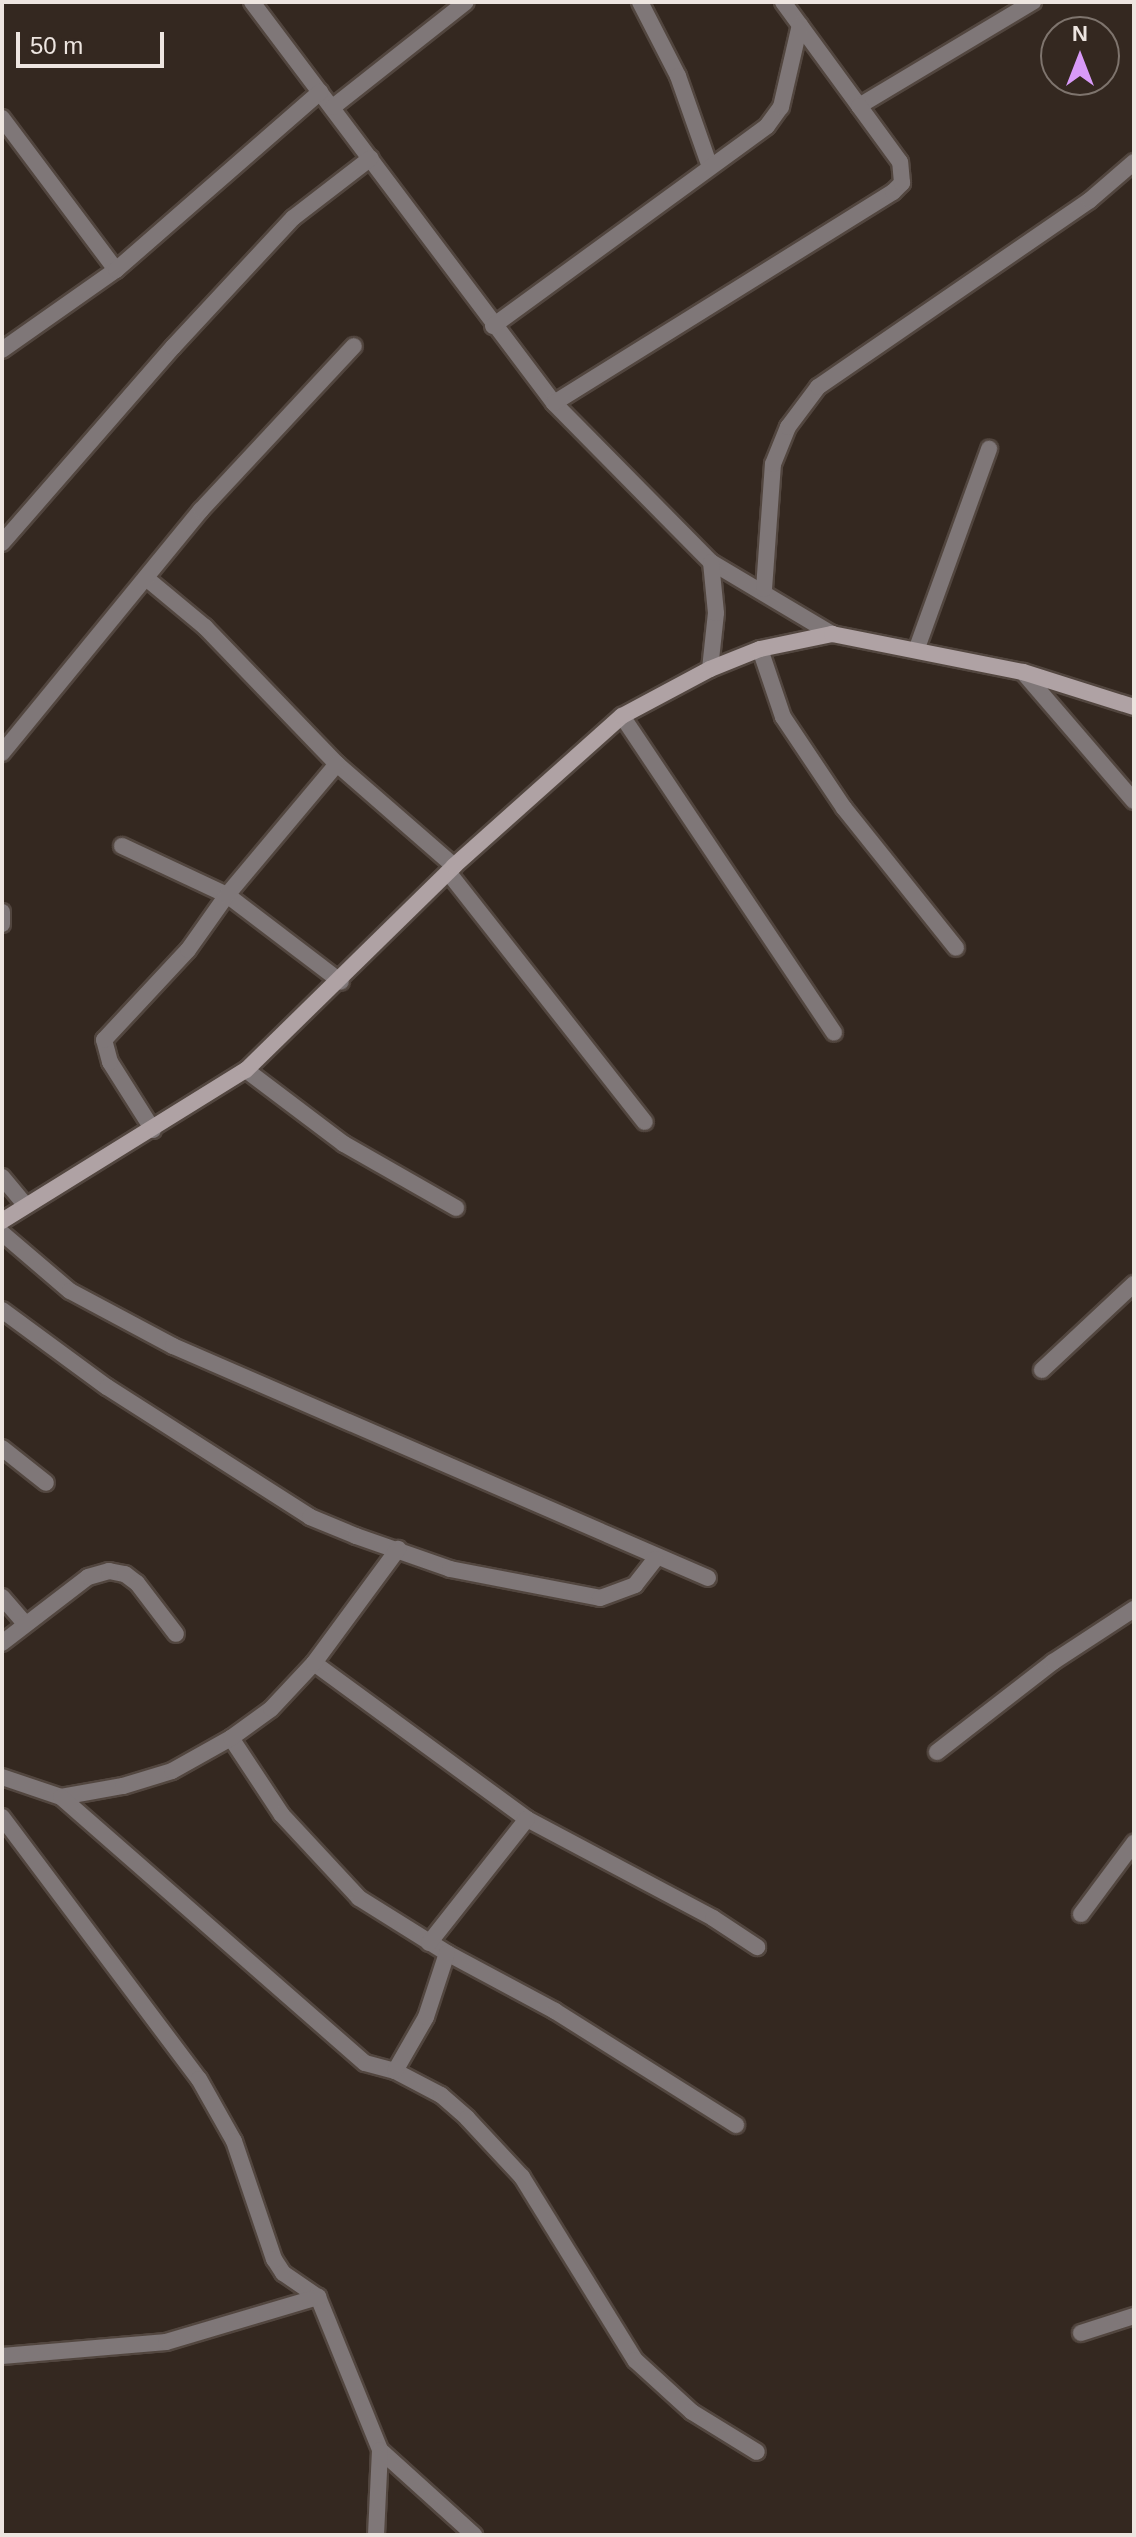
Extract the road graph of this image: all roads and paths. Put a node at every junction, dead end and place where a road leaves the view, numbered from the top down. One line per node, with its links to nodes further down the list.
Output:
1 (252, 2): 7 (street)
2 (466, 2): 9 (street)
3 (640, 2): 13 (street)
4 (783, 2): 6 (street)
5 (1033, 2): 8 (street)
6 (800, 25): 8 (street); 13 (street)
7 (320, 92): 9 (street); 14 (street)
8 (859, 106): 18 (street)
9 (333, 107): 11 (street)
10 (2, 118): 14 (street)
11 (371, 158): 15 (street); 20 (street)
12 (1134, 162): 23 (street)
13 (710, 167): 15 (street)
14 (116, 270): 17 (street)
15 (493, 326): 18 (street)
16 (354, 346): 22 (street)
17 (2, 350)
18 (554, 403): 21 (street)
19 (989, 449): 25 (street)
20 (2, 543)
21 (711, 562): 23 (street); 27 (street)
22 (146, 578): 31 (street); 32 (street)
23 (764, 589): 24 (street)
24 (832, 634): 25 (street); 26 (street)
25 (917, 648): 28 (street)
26 (760, 649): 27 (street); 39 (street)
27 (710, 669): 30 (street)
28 (1023, 672): 29 (street); 33 (street)
29 (1134, 707)
30 (622, 716): 35 (street); 41 (street)
31 (2, 753)
32 (337, 764): 35 (street); 36 (street)
33 (1134, 801)
34 (122, 846): 36 (street)
35 (451, 869): 40 (street); 43 (street)
36 (227, 895): 40 (street); 44 (street)
37 (2, 912): 38 (street)
38 (2, 924)
39 (956, 948)
40 (341, 982): 42 (street)
41 (834, 1033)
42 (246, 1070): 44 (street); 47 (street)
43 (645, 1122)
44 (153, 1130): 46 (street)
45 (2, 1177): 46 (street)
46 (24, 1203): 48 (street)
47 (456, 1208)
48 (2, 1221)
49 (2, 1233): 56 (street)
50 (1134, 1284): 52 (street)
51 (2, 1310): 55 (street)
52 (1042, 1370)
53 (2, 1448): 54 (street)
54 (46, 1483)
55 (398, 1549): 56 (street); 63 (street)
56 (655, 1559): 57 (street)
57 (708, 1578)
58 (2, 1597): 60 (street)
59 (1134, 1609): 65 (street)
60 (25, 1623): 61 (street); 62 (street)
61 (176, 1634)
62 (2, 1643)
63 (314, 1663): 64 (street); 69 (street)
64 (231, 1738): 67 (street); 72 (street)
65 (937, 1752)
66 (2, 1777): 67 (street)
67 (61, 1797): 75 (street)
68 (2, 1817): 77 (street)
69 (527, 1819): 72 (street); 73 (street)
70 (1134, 1843): 71 (street)
71 (1081, 1914)
72 (429, 1943): 74 (street)
73 (757, 1947)
74 (447, 1953): 75 (street); 76 (street)
75 (395, 2071): 82 (street)
76 (736, 2125)
77 (318, 2297): 80 (street); 81 (street)
78 (1134, 2316): 79 (street)
79 (1081, 2333)
80 (2, 2356)
81 (380, 2450): 83 (street); 84 (street)
82 (757, 2452)
83 (376, 2535)
84 (474, 2535)

